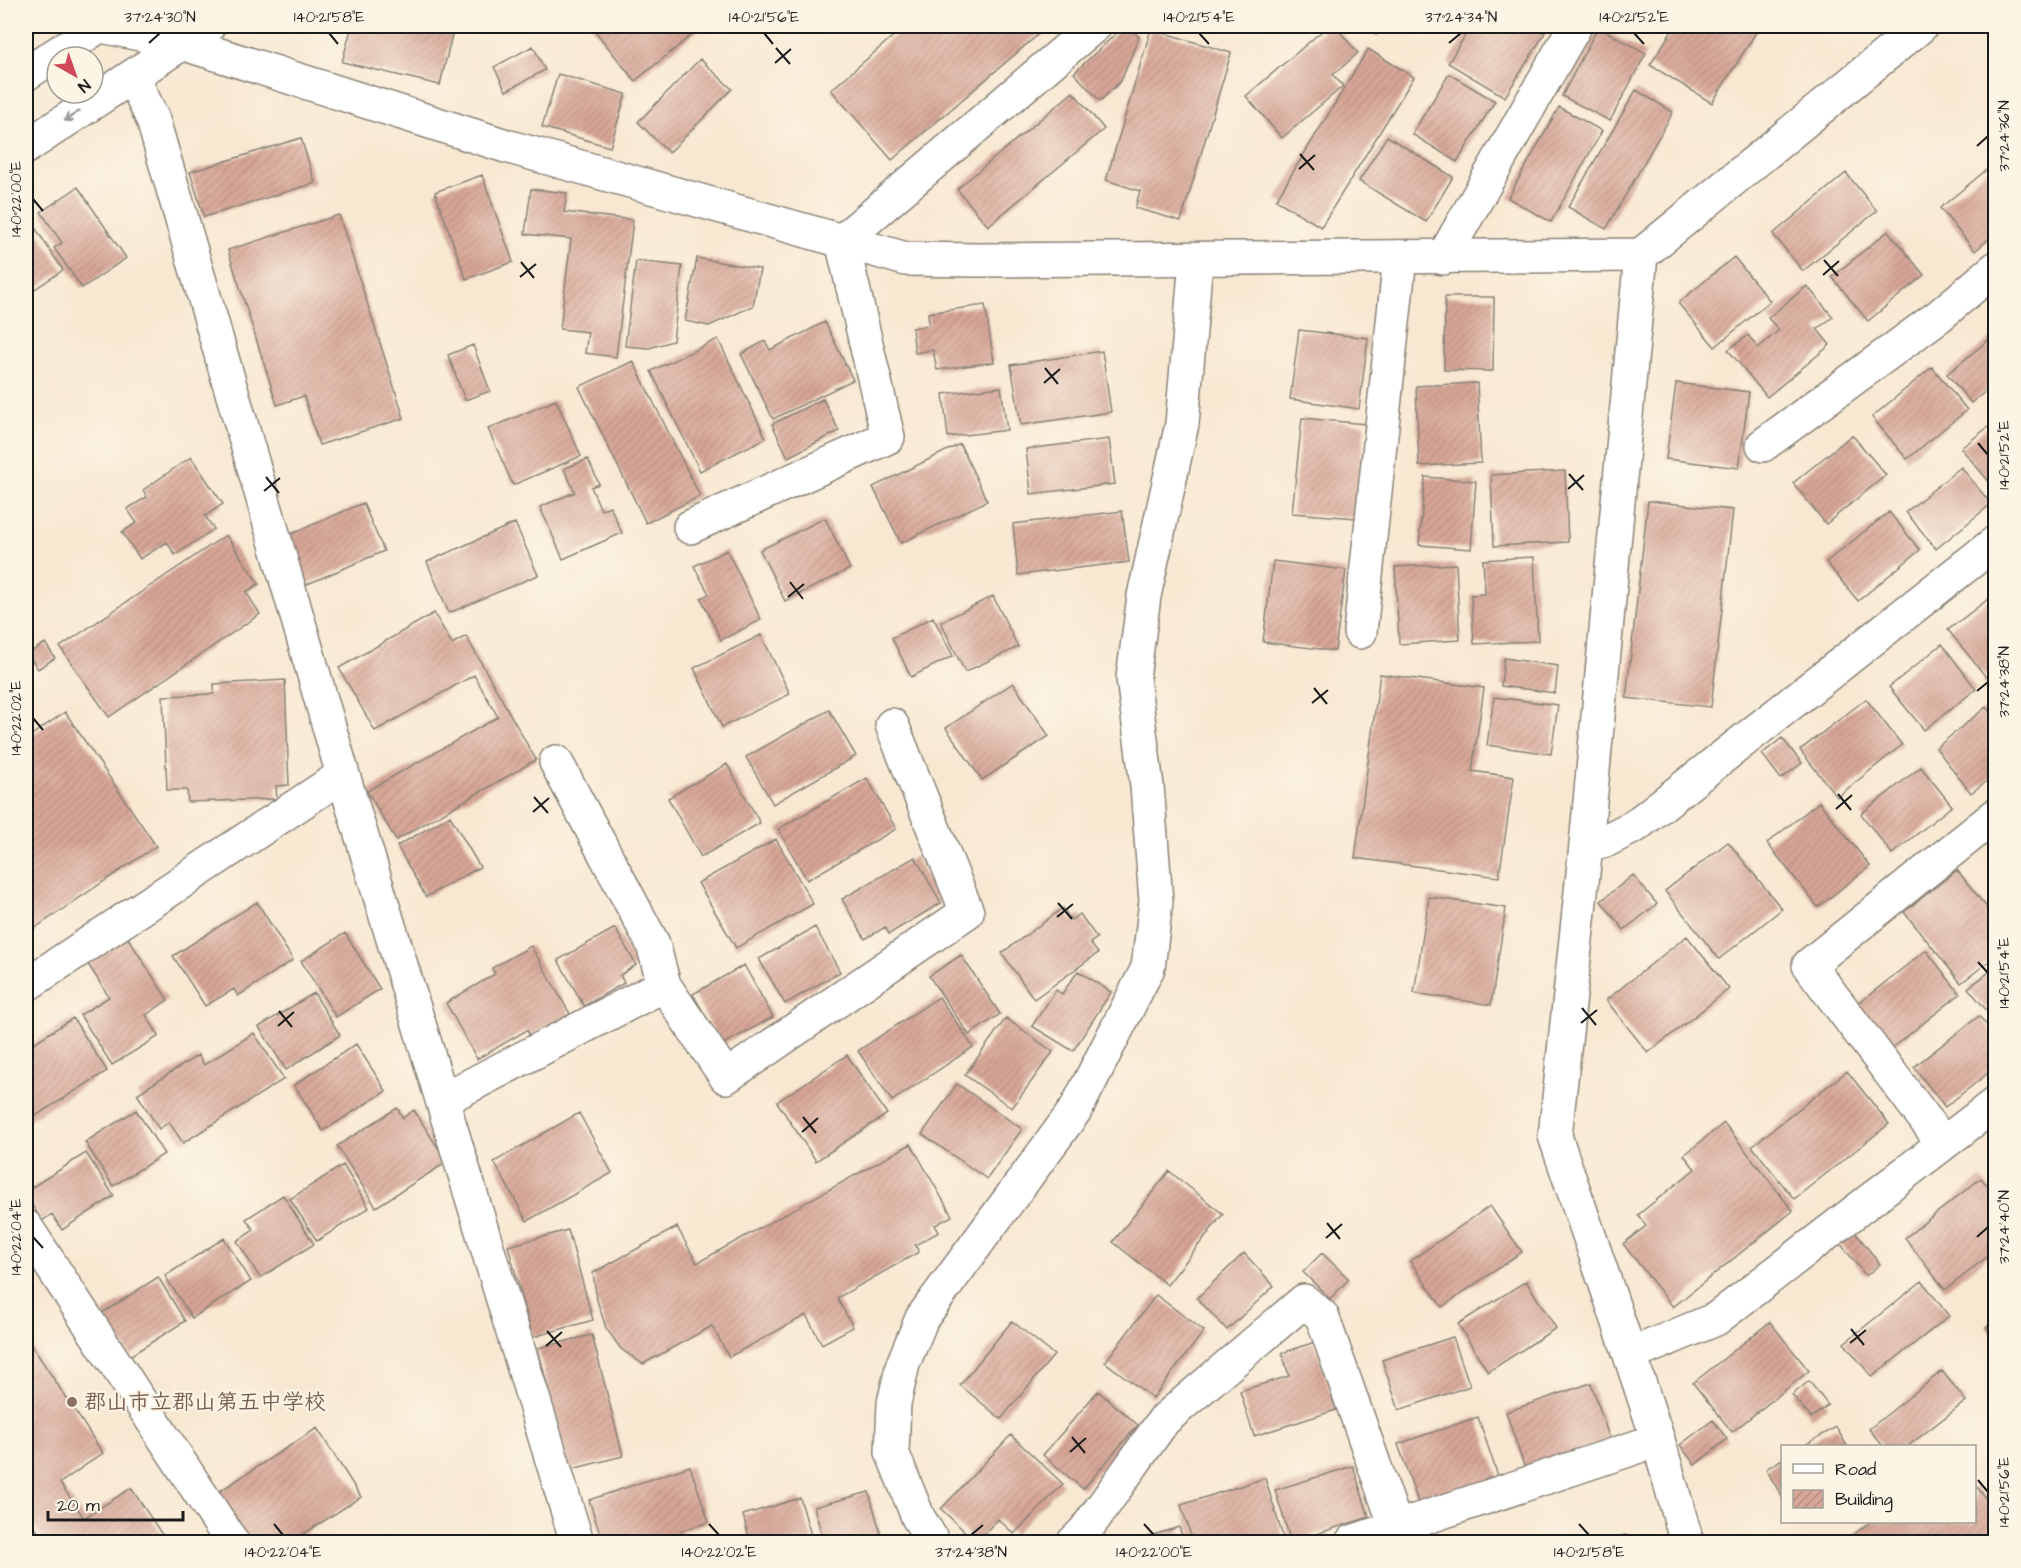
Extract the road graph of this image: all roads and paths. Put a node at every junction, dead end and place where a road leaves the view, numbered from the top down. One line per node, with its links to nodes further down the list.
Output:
1 (100, 26): 6 (street); 7 (street)
2 (208, 26): 6 (street)
3 (1094, 26): 10 (street)
4 (1575, 26): 13 (street)
5 (1921, 26): 11 (street)
6 (182, 43): 8 (street); 10 (street)
7 (26, 74)
8 (133, 77): 9 (street, one-way to 9); 22 (street)
9 (26, 147)
10 (842, 241): 14 (street); 17 (street)
11 (1641, 255): 13 (street); 24 (street)
12 (1400, 257): 13 (street); 14 (street); 19 (street)
13 (1443, 258)
14 (1196, 260): 36 (street)
15 (1995, 268): 16 (street)
16 (1762, 445)
17 (690, 527)
18 (1995, 543): 24 (street)
19 (1360, 632)
20 (892, 725): 26 (street)
21 (555, 762): 26 (street)
22 (343, 775): 25 (street); 27 (street)
23 (1995, 815): 29 (street)
24 (1586, 845): 31 (street)
25 (26, 985)
26 (664, 985): 27 (street)
27 (442, 1100): 35 (street)
28 (1995, 1103): 29 (street)
29 (1943, 1143): 31 (street)
30 (26, 1227): 34 (street)
31 (1630, 1356): 32 (street)
32 (1658, 1440): 33 (street); 39 (street)
33 (1396, 1527): 37 (street); 38 (street)
34 (232, 1542)
35 (577, 1542)
36 (933, 1542)
37 (1074, 1542)
38 (1352, 1542)
39 (1687, 1542)

